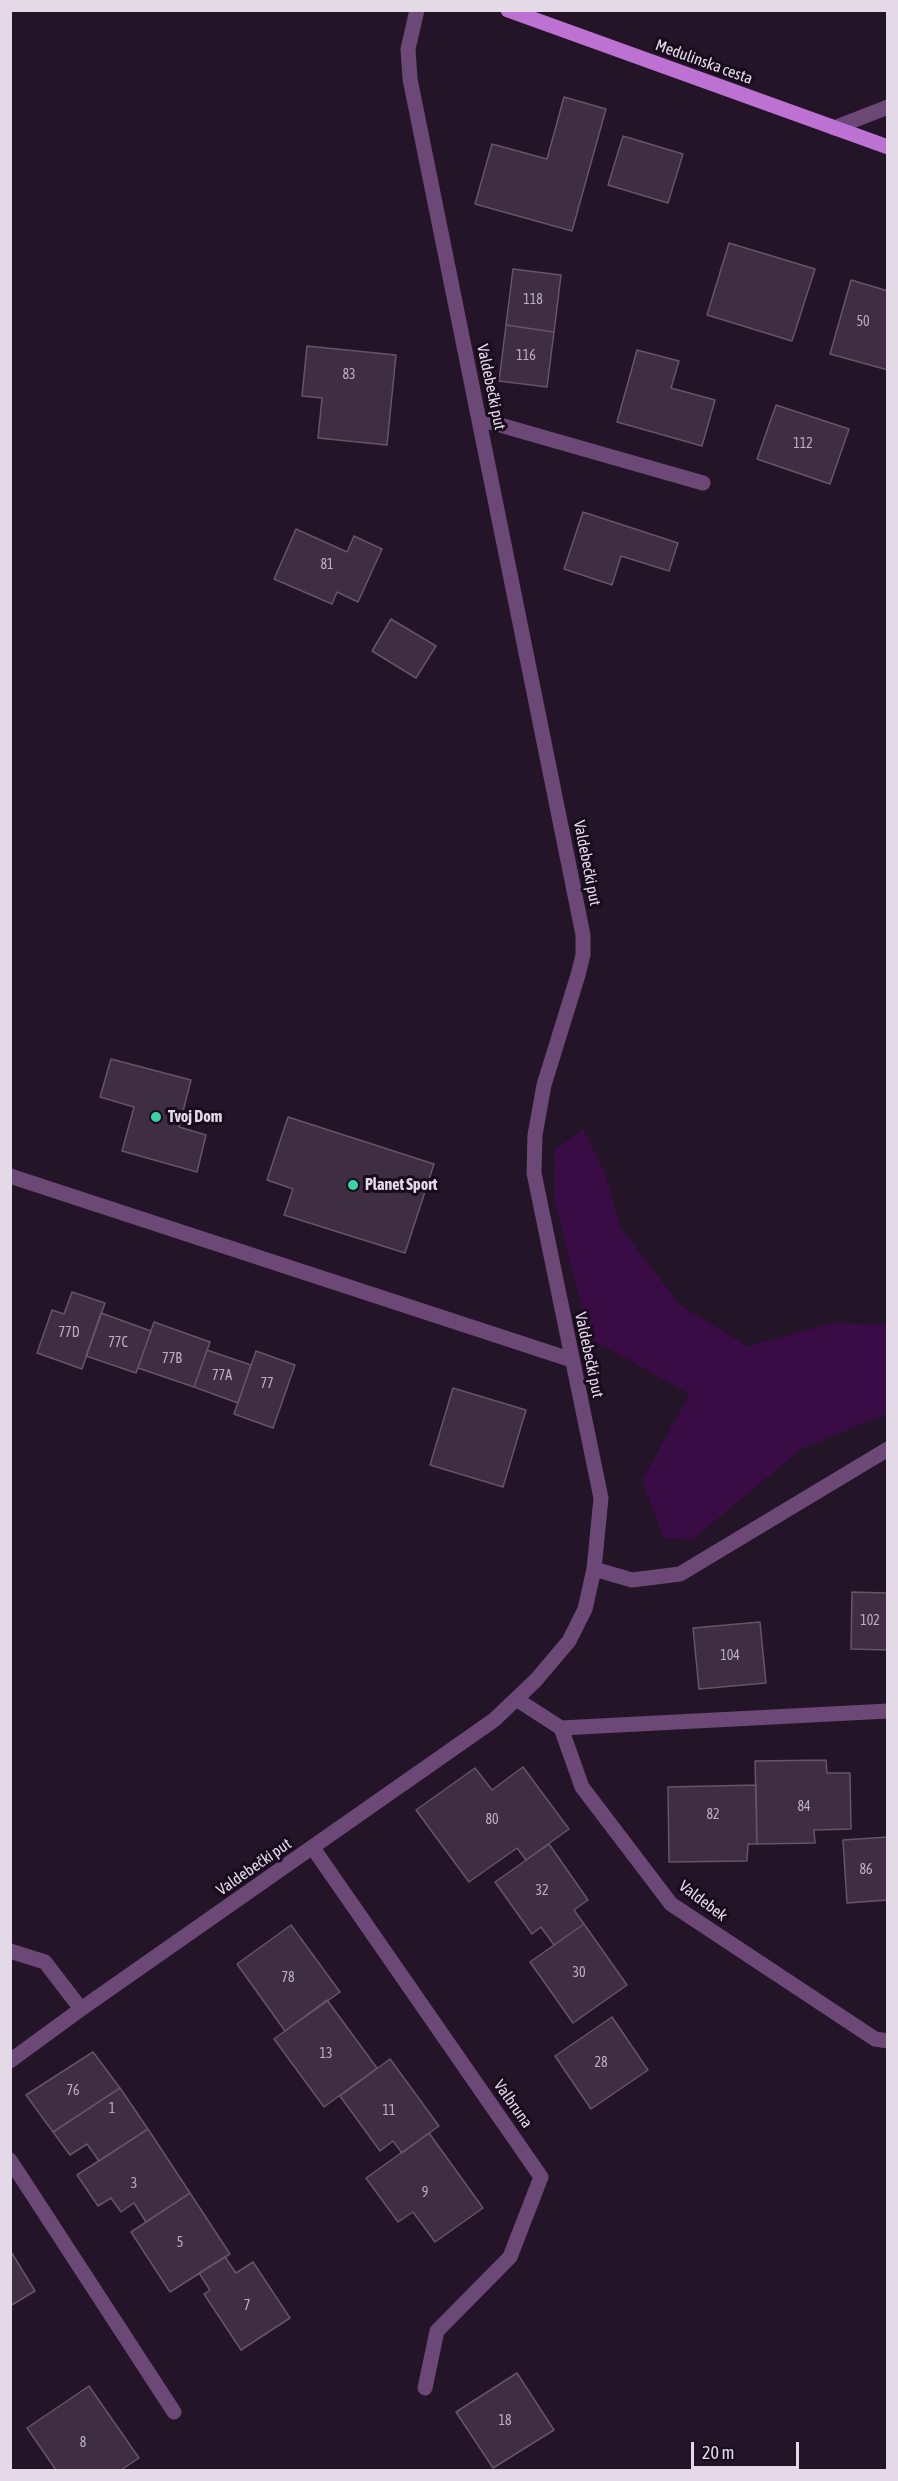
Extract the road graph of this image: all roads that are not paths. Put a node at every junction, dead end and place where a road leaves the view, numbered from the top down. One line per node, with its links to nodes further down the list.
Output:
1 (417, 10): 6 (street, Valdebečki put)
2 (516, 12): 4 (main road, Medulinska cesta)
3 (888, 107): 4 (street)
4 (834, 128): 5 (main road, Medulinska cesta)
5 (888, 147)
6 (479, 418): 7 (street); 9 (street, Valdebečki put)
7 (703, 483)
8 (10, 1176): 9 (street)
9 (572, 1360): 11 (street, Valdebečki put)
10 (888, 1449): 11 (street)
11 (594, 1569): 12 (street, Valdebečki put)
12 (516, 1699): 14 (street); 15 (street, Valdebečki put)
13 (888, 1711): 14 (street)
14 (561, 1728): 18 (street, Valdebek)
15 (313, 1848): 17 (street, Valdebečki put); 21 (street, Valbruna)
16 (10, 1951): 17 (street)
17 (81, 2009): 19 (street, Valdebečki put)
18 (888, 2041)
19 (10, 2061)
20 (10, 2160): 22 (street)
21 (425, 2388)
22 (174, 2412)

